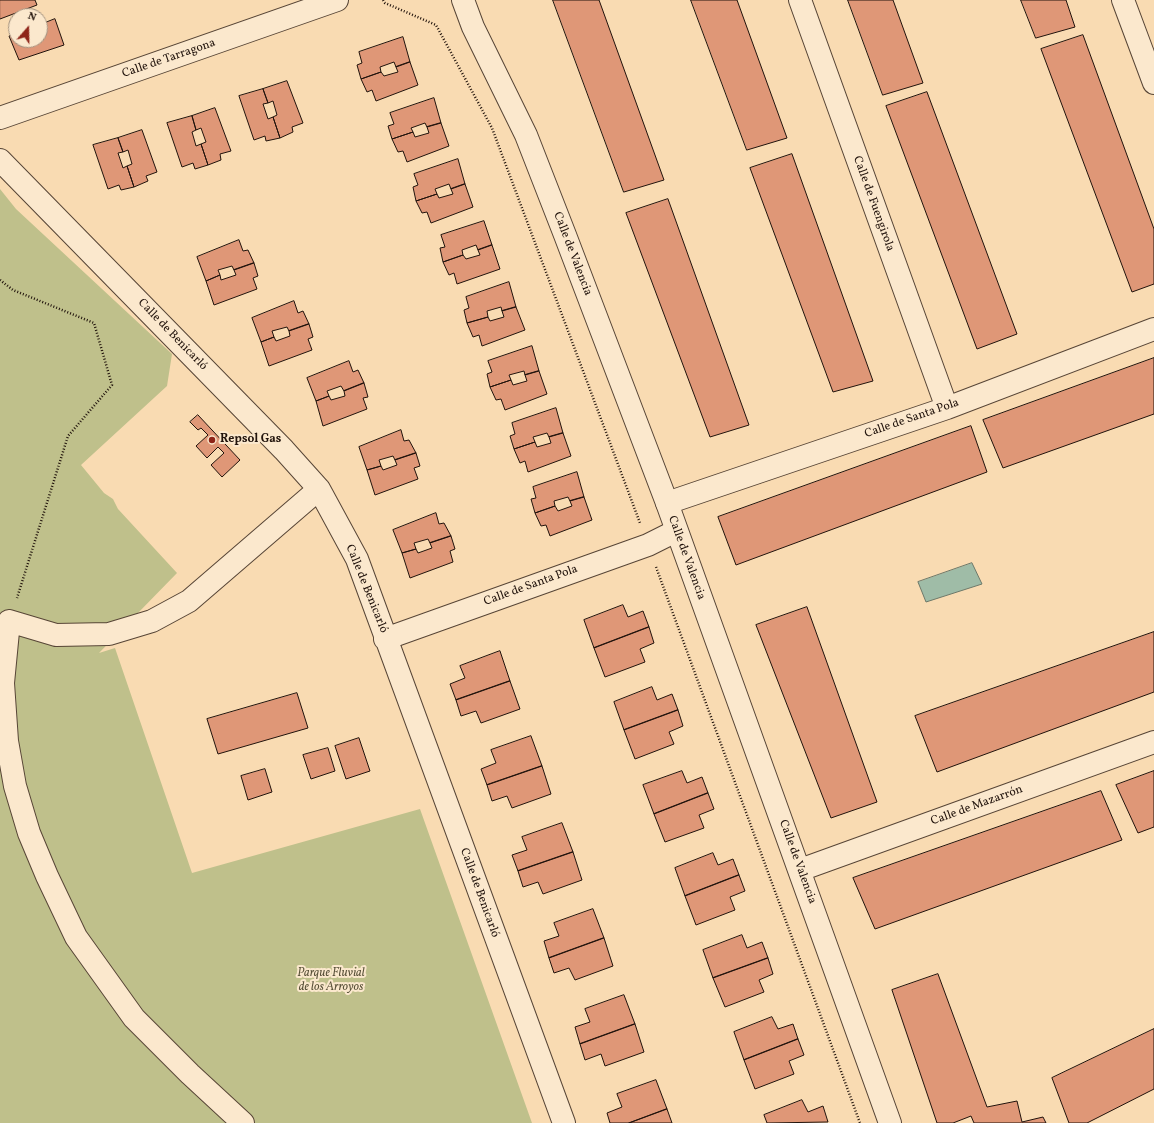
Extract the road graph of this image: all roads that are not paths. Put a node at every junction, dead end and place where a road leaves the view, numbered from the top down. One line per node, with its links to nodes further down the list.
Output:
1 (338, 0): 6 (street, Calle de Tarragona)
2 (462, 0): 11 (street, Calle de Valencia)
3 (800, 0): 9 (street, Calle de Fuengirola)
4 (1123, 0): 5 (street)
5 (1154, 82)
6 (0, 118)
7 (0, 160): 10 (street, Calle de Benicarló)
8 (1154, 329): 9 (street, Calle de Santa Pola)
9 (947, 408): 11 (street, Calle de Santa Pola)
10 (319, 489): 13 (street, Calle de Benicarló); 16 (street)
11 (667, 503): 12 (street, Calle de Valencia)
12 (676, 531): 13 (street, Calle de Santa Pola); 15 (street, Calle de Valencia)
13 (385, 639): 17 (street, Calle de Benicarló)
14 (1154, 742): 15 (street, Calle de Mazarrón)
15 (800, 870): 18 (street, Calle de Valencia)
16 (243, 1123)
17 (564, 1123)
18 (890, 1123)

